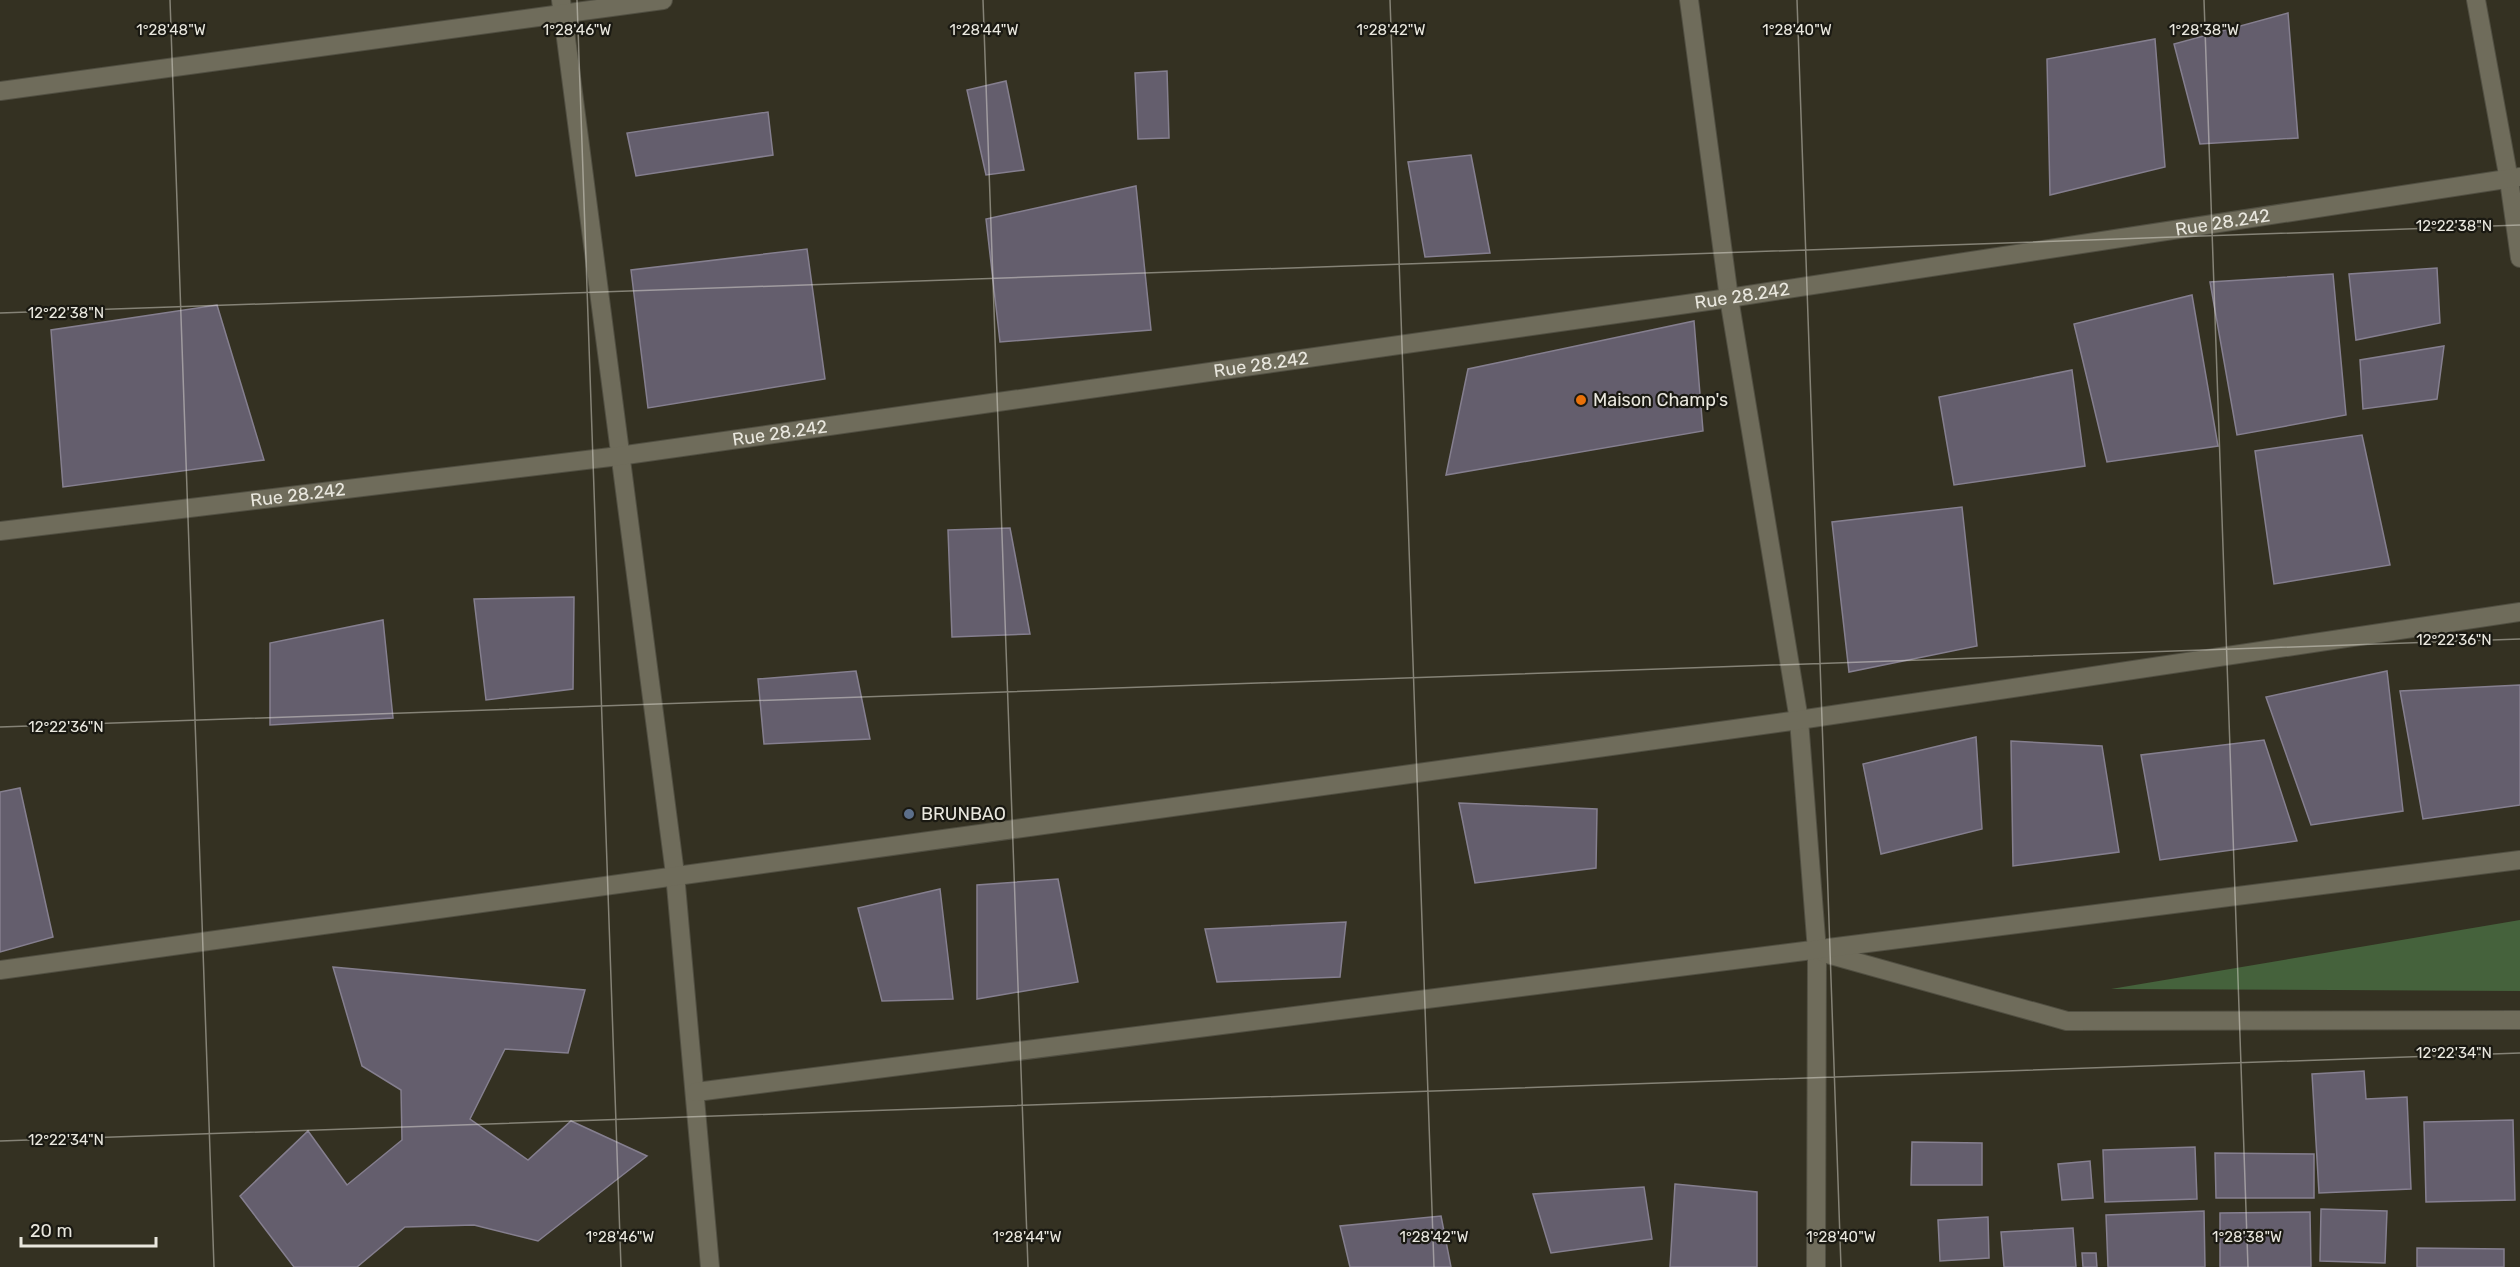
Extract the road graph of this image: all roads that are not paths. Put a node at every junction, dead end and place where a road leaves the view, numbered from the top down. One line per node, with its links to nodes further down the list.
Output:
1 (663, 0): 4 (street)
2 (1689, 0): 8 (street)
3 (2476, 0): 6 (street)
4 (562, 6): 5 (street); 9 (street)
5 (0, 91)
6 (2514, 178): 7 (street); 8 (street, Rue 28.242)
7 (2520, 258)
8 (1729, 298): 9 (street, Rue 28.242); 12 (street)
9 (619, 456): 10 (street, Rue 28.242); 14 (street)
10 (0, 531)
11 (2520, 612): 12 (street)
12 (1799, 720): 14 (street); 15 (street)
13 (2520, 860): 15 (street)
14 (675, 874): 16 (street); 18 (street)
15 (1817, 951): 17 (street); 18 (street); 20 (street)
16 (0, 970)
17 (2520, 1020)
18 (696, 1092): 19 (street)
19 (710, 1267)
20 (1816, 1267)

